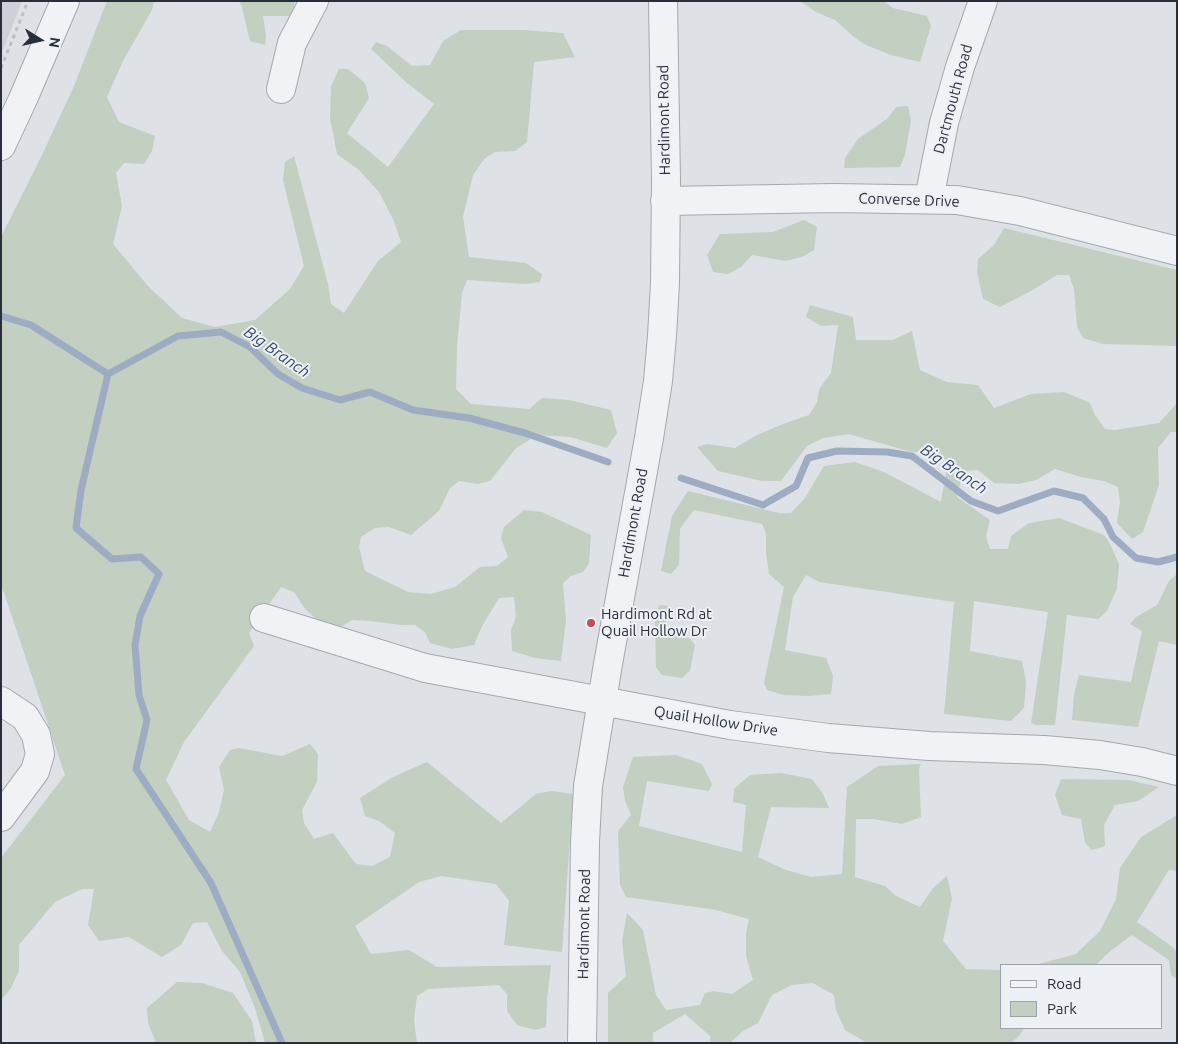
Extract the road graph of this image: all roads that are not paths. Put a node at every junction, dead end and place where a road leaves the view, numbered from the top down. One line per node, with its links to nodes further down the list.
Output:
1 (65, 1): 6 (street)
2 (314, 1): 5 (street)
3 (663, 1): 9 (street, Hardimont Road)
4 (983, 1): 8 (street, Dartmouth Road)
5 (281, 89)
6 (9, 109): 7 (street)
7 (1, 146)
8 (929, 199): 9 (street, Converse Drive); 10 (street, Converse Drive)
9 (665, 201): 13 (street, Hardimont Road)
10 (1177, 251)
11 (264, 618): 13 (street, Quail Hollow Drive)
12 (1, 701): 15 (street)
13 (602, 702): 14 (street, Quail Hollow Drive); 16 (street, Hardimont Road)
14 (1177, 771)
15 (1, 817)
16 (582, 1043)

